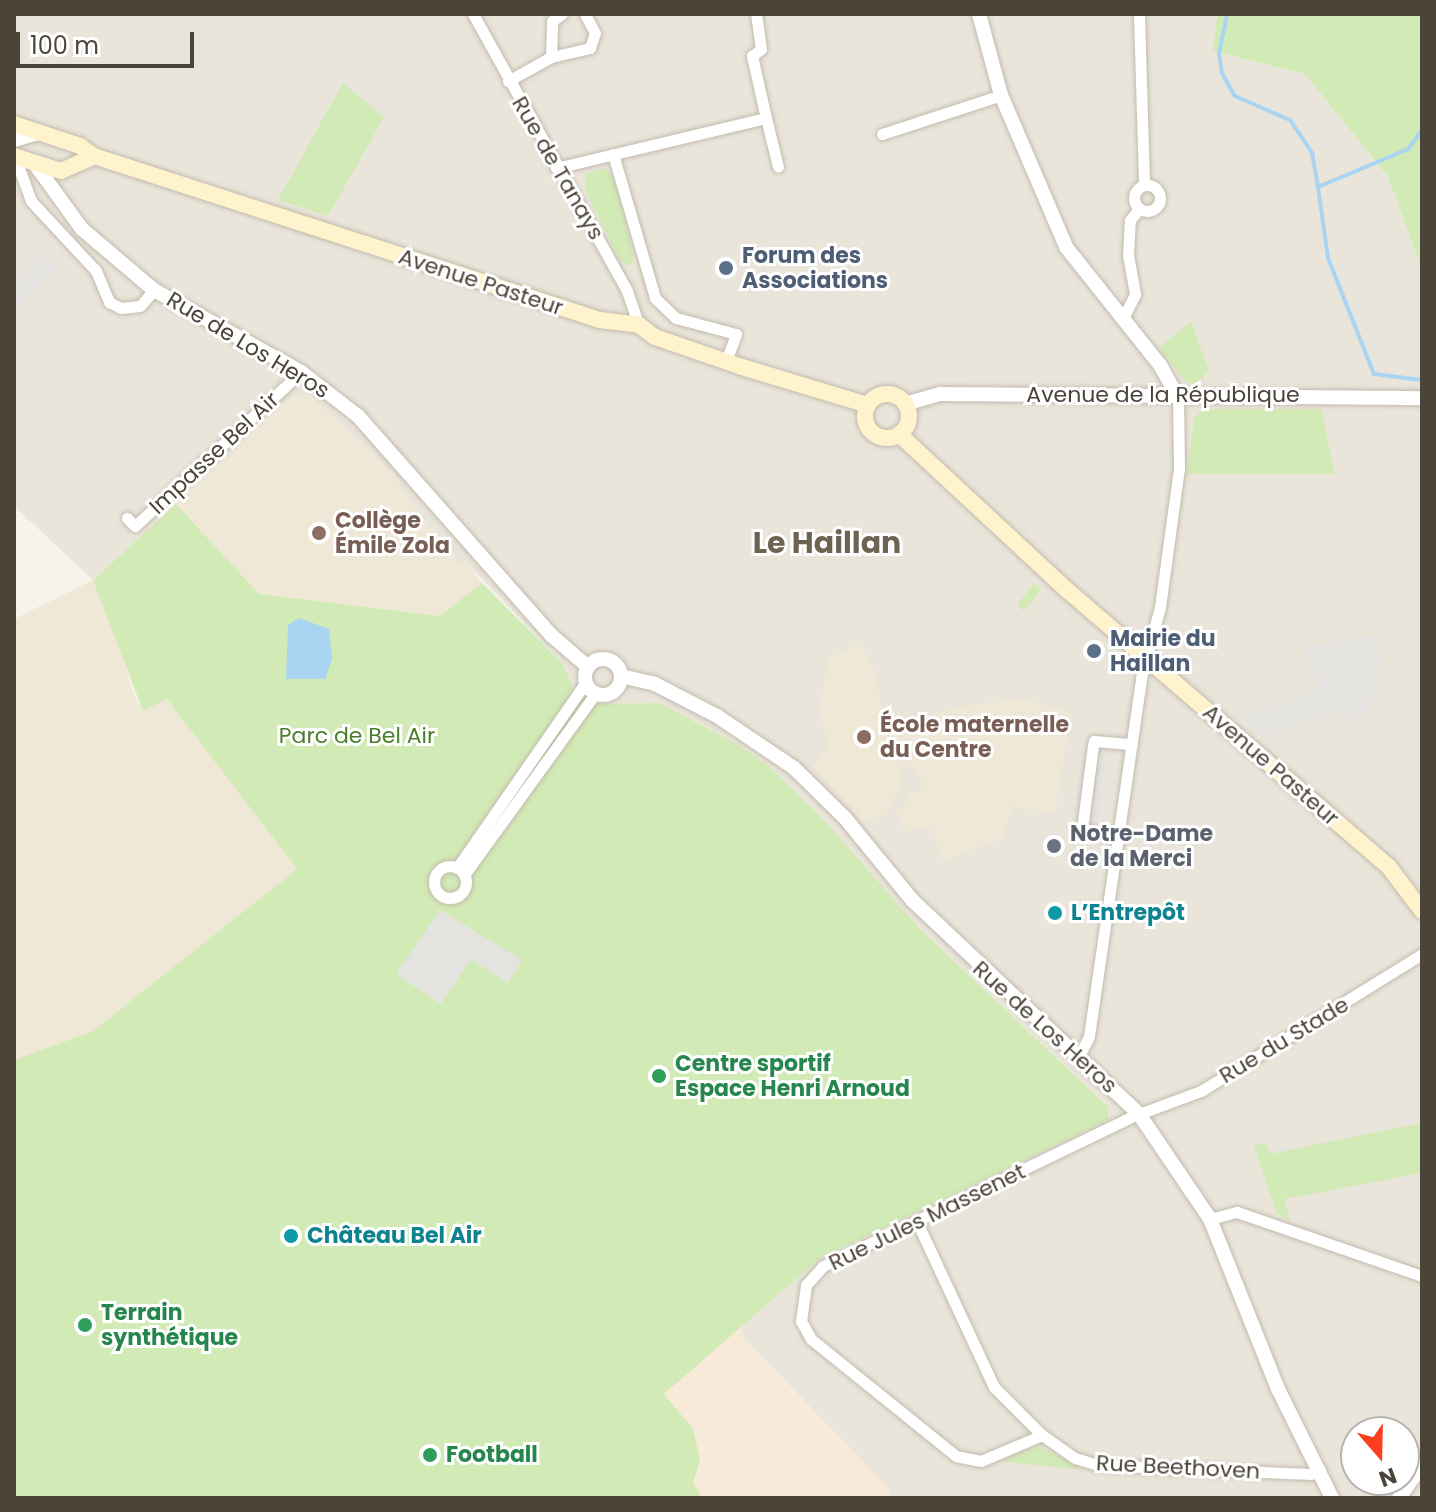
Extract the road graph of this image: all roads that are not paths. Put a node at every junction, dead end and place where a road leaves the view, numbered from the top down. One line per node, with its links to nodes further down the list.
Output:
1 (473, 14): 8 (street, Rue de Tanays)
2 (562, 14): 7 (street)
3 (585, 14): 7 (street)
4 (756, 14): 10 (street)
5 (979, 14): 9 (street)
6 (1139, 14): 22 (street)
7 (551, 57): 8 (street)
8 (508, 81): 20 (street, Rue de Tanays)
9 (1001, 95): 13 (street); 26 (street)
10 (766, 118): 15 (street); 19 (street)
11 (14, 124): 12 (main road, Avenue Pasteur)
12 (39, 133): 14 (street); 17 (main road, Avenue Pasteur)
13 (882, 134)
14 (14, 140)
15 (613, 154): 20 (street); 28 (street)
16 (14, 156): 18 (main road); 25 (street)
17 (94, 156): 21 (main road); 27 (main road, Avenue Pasteur)
18 (37, 167): 21 (main road); 23 (street, Rue de Los Heros)
19 (778, 167)
20 (556, 168): 27 (street, Rue de Tanays)
21 (70, 169): 23 (street)
22 (1144, 185): 24 (street); 24 (street)
23 (61, 203): 25 (street, Rue de Los Heros)
24 (1139, 209): 26 (street)
25 (154, 290): 29 (street, Rue de Los Heros)
26 (1123, 318): 30 (street)
27 (639, 325): 28 (main road, Avenue Pasteur)
28 (726, 362): 33 (main road, Avenue Pasteur)
29 (301, 372): 35 (street, Impasse Bel Air); 37 (street, Rue de Los Heros)
30 (1178, 397): 31 (street, Avenue de la République); 32 (street, Avenue de la République); 36 (street)
31 (1422, 398)
32 (905, 404): 33 (main road); 34 (main road)
33 (868, 405): 34 (main road)
34 (899, 434): 36 (main road, Avenue Pasteur)
35 (127, 518)
36 (1150, 659): 40 (street); 43 (main road, Avenue Pasteur)
37 (588, 667): 38 (street); 39 (street)
38 (621, 676): 39 (street); 45 (street, Rue de Los Heros)
39 (590, 688): 42 (street)
40 (1132, 744): 41 (street); 41 (street)
41 (1118, 837): 45 (street)
42 (461, 872)
43 (1422, 911)
44 (1422, 954): 46 (street, Rue du Stade)
45 (1079, 1056): 46 (street, Rue de Los Heros)
46 (1139, 1114): 47 (street, Rue de Los Heros); 48 (street, Rue Jules Massenet)
47 (1210, 1219): 49 (street); 52 (street, Rue de Los Heros)
48 (917, 1222): 50 (street, Rue Beethoven); 50 (street, Rue Jules Massenet)
49 (1422, 1276)
50 (1042, 1435): 52 (street, Rue Beethoven)
51 (1422, 1465): 54 (street)
52 (1320, 1470): 53 (street, Rue de Los Heros)
53 (1332, 1498)
54 (1399, 1498)

